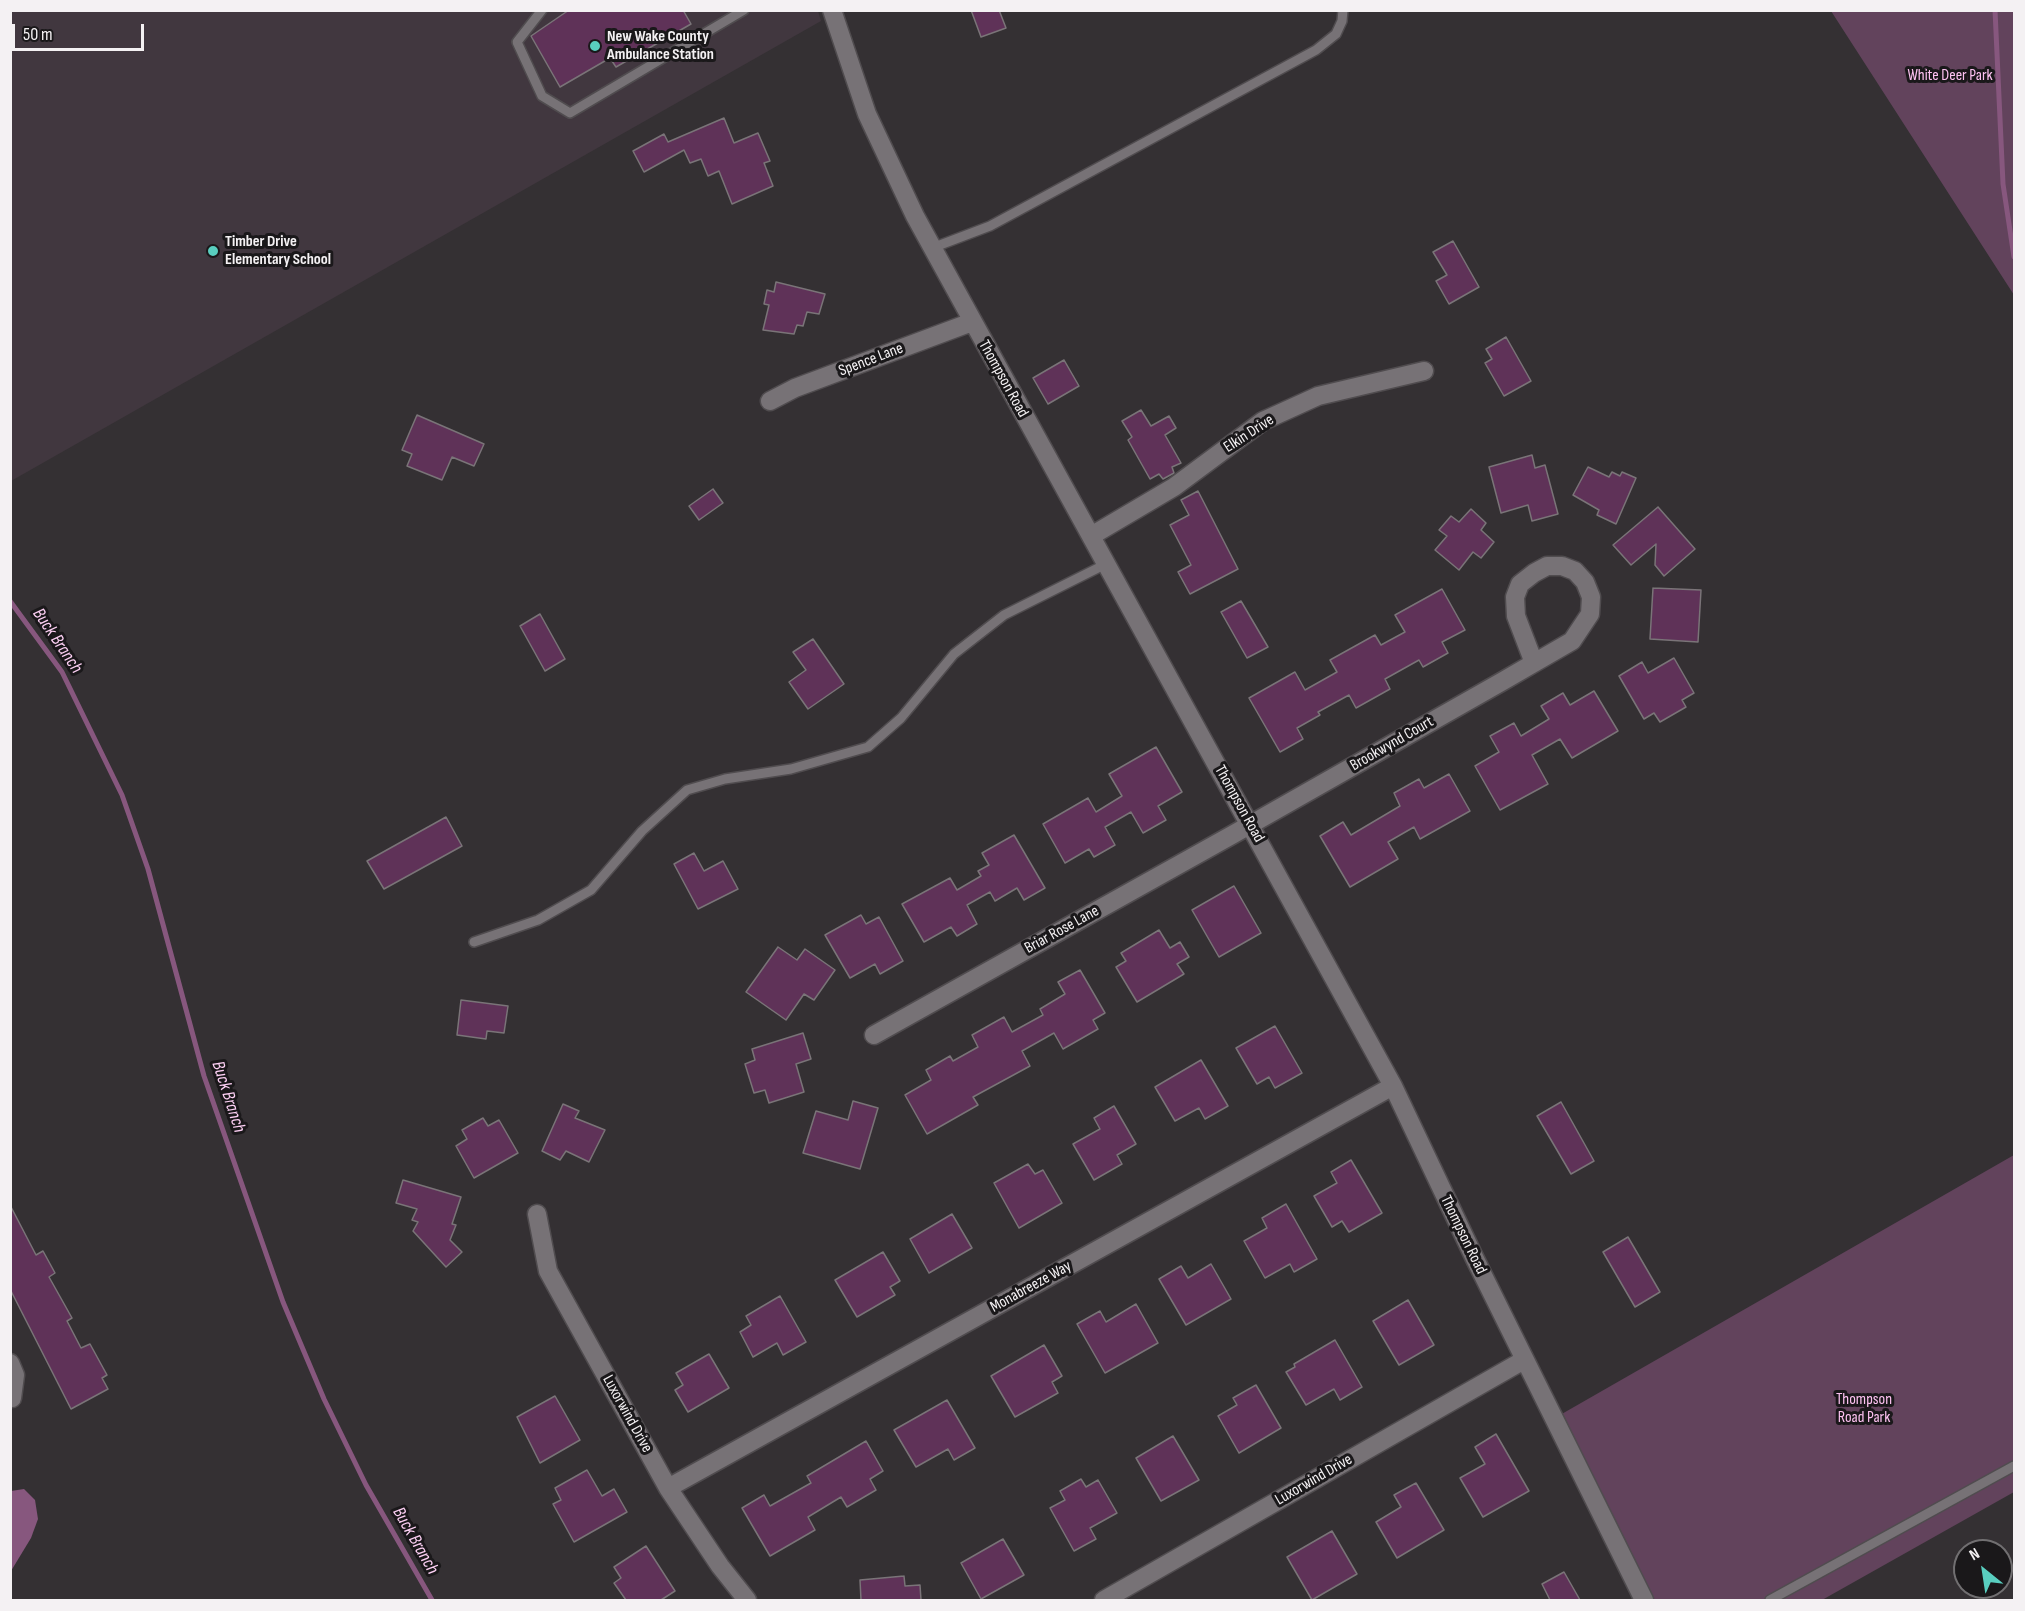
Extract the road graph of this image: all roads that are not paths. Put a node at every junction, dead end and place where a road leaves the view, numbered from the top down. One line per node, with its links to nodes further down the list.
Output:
1 (542, 10): 2 (lane)
2 (744, 10)
3 (832, 10): 5 (street, Thompson Road)
4 (1343, 10): 5 (lane)
5 (932, 248): 6 (street, Thompson Road)
6 (972, 322): 8 (street, Spence Lane); 9 (street, Thompson Road)
7 (1424, 371): 9 (street, Elkin Drive)
8 (770, 401)
9 (1091, 536): 10 (street, Thompson Road)
10 (1106, 564): 12 (street, Thompson Road); 13 (lane)
11 (1534, 663): 11 (street, Brookwynd Court); 12 (street, Brookwynd Court)
12 (1251, 824): 14 (street, Briar Rose Lane); 15 (street, Thompson Road)
13 (474, 942)
14 (874, 1035)
15 (1393, 1086): 17 (street, Thompson Road); 21 (street, Monabreeze Way)
16 (537, 1214): 21 (street, Luxorwind Drive)
17 (1524, 1360): 23 (street, Luxorwind Drive); 24 (street, Thompson Road)
18 (10, 1363): 19 (street)
19 (12, 1398)
20 (2014, 1466): 25 (lane)
21 (668, 1488): 22 (street, Luxorwind Drive)
22 (747, 1600)
23 (1104, 1600)
24 (1644, 1600)
25 (1770, 1600)

